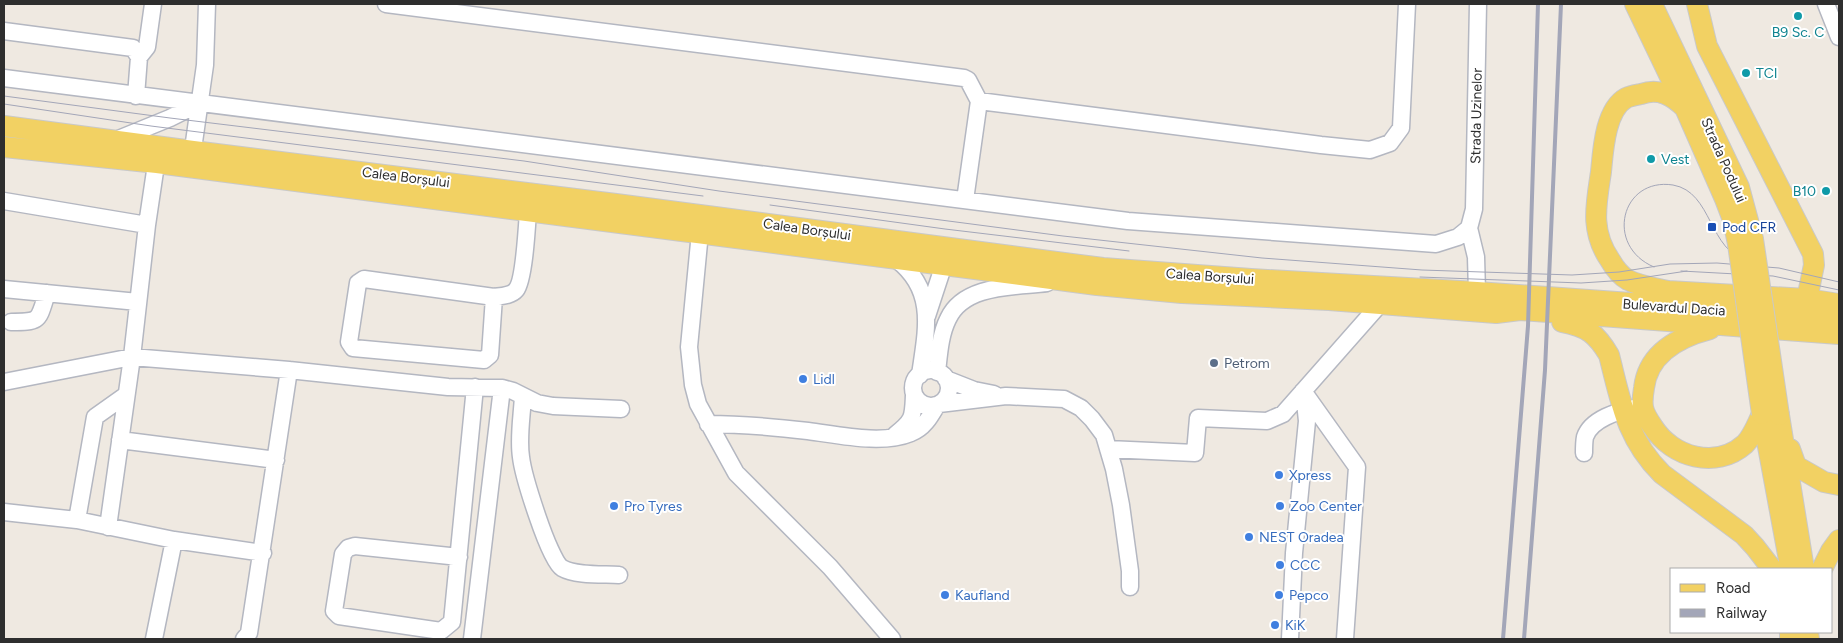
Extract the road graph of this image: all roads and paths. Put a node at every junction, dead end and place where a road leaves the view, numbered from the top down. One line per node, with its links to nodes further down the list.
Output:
1 (153, 4): 12 (street)
2 (207, 4): 16 (street)
3 (386, 4): 15 (street)
4 (1407, 4): 15 (street)
5 (1478, 4): 28 (street, Strada Uzinelor)
6 (1635, 4): 17 (main road, Strada Podului)
7 (1652, 4): 29 (main road, Strada Podului)
8 (1697, 4): 38 (main road)
9 (1826, 4): 11 (street)
10 (4, 32): 12 (street)
11 (1839, 37)
12 (139, 57): 14 (street)
13 (4, 78): 14 (street)
14 (136, 96): 16 (street)
15 (978, 101): 23 (street)
16 (200, 103): 19 (street); 22 (street); 23 (street)
17 (1685, 108): 29 (main road, Strada Podului); 34 (main road)
18 (4, 126): 19 (main road, Calea Borșului)
19 (116, 140): 21 (main road, Calea Borșului)
20 (4, 147): 21 (main road, Calea Borșului)
21 (158, 155): 22 (main road, Calea Borșului); 27 (street)
22 (192, 159): 25 (main road, Calea Borșului); 26 (main road, Calea Borșului)
23 (965, 200): 28 (street)
24 (4, 201): 27 (street)
25 (528, 211): 26 (main road, Calea Borșului); 37 (street)
26 (701, 224): 30 (main road, Calea Borșului); 31 (main road, Calea Borșului); 67 (street)
27 (147, 225): 39 (street)
28 (1469, 228): 35 (street)
29 (1746, 241): 65 (main road, Strada Podului, bridge)
30 (946, 257): 31 (main road, Calea Borșului); 32 (main road, Calea Borșului); 35 (main road, Calea Borșului); 45 (street)
31 (896, 260): 45 (street)
32 (1062, 281): 41 (main road, Calea Borșului); 53 (street)
33 (4, 289): 36 (street)
34 (1668, 291): 38 (main road, Bulevardul Dacia); 40 (main road, Bulevardul Dacia)
35 (1477, 292): 40 (main road, Calea Borșului)
36 (47, 293): 39 (street); 47 (street)
37 (494, 297): 37 (street)
38 (1807, 299): 42 (main road, Bulevardul Dacia)
39 (138, 302): 50 (street)
40 (1614, 303): 46 (main road, Bulevardul Dacia)
41 (1380, 304): 43 (main road, Calea Borșului); 57 (street)
42 (1839, 304)
43 (1496, 312): 44 (main road, Calea Borșului); 64 (main road)
44 (1576, 315): 48 (main road, Bulevardul Dacia)
45 (927, 316): 52 (street)
46 (1839, 318)
47 (11, 322)
48 (1724, 326): 49 (main road, Bulevardul Dacia); 66 (main road)
49 (1839, 334)
50 (132, 357): 51 (street); 54 (street); 59 (street)
51 (289, 370): 55 (street); 72 (street)
52 (920, 375): 53 (street); 58 (street)
53 (941, 375): 61 (street); 62 (street)
54 (4, 382)
55 (475, 387): 56 (street); 80 (street)
56 (502, 388): 60 (street); 89 (street)
57 (1303, 391): 70 (street); 91 (street); 92 (street)
58 (914, 394): 62 (street); 68 (street)
59 (126, 395): 69 (street); 75 (street)
60 (523, 396): 63 (street); 85 (street)
61 (1006, 396): 62 (street); 70 (street)
62 (938, 405): 68 (street)
63 (621, 409)
64 (1623, 410): 66 (street); 71 (street); 81 (main road)
65 (1770, 414): 66 (main road); 73 (main road); 82 (main road); 83 (main road)
66 (1647, 415)
67 (708, 424): 68 (street); 90 (street)
68 (891, 438)
69 (120, 440): 72 (street); 76 (street)
70 (1108, 449): 86 (street)
71 (1584, 453)
72 (276, 460): 79 (street)
73 (1839, 485)
74 (4, 512): 75 (street)
75 (77, 520): 76 (street)
76 (108, 527): 77 (street)
77 (174, 540): 79 (street); 87 (street)
78 (1839, 540): 84 (main road)
79 (262, 553): 88 (street)
80 (459, 557): 80 (street)
81 (1771, 568)
82 (1789, 568)
83 (1804, 568)
84 (1822, 568)
85 (619, 575)
86 (1130, 588)
87 (154, 639)
88 (244, 639)
89 (472, 639)
90 (892, 639)
91 (1290, 639)
92 (1345, 639)

